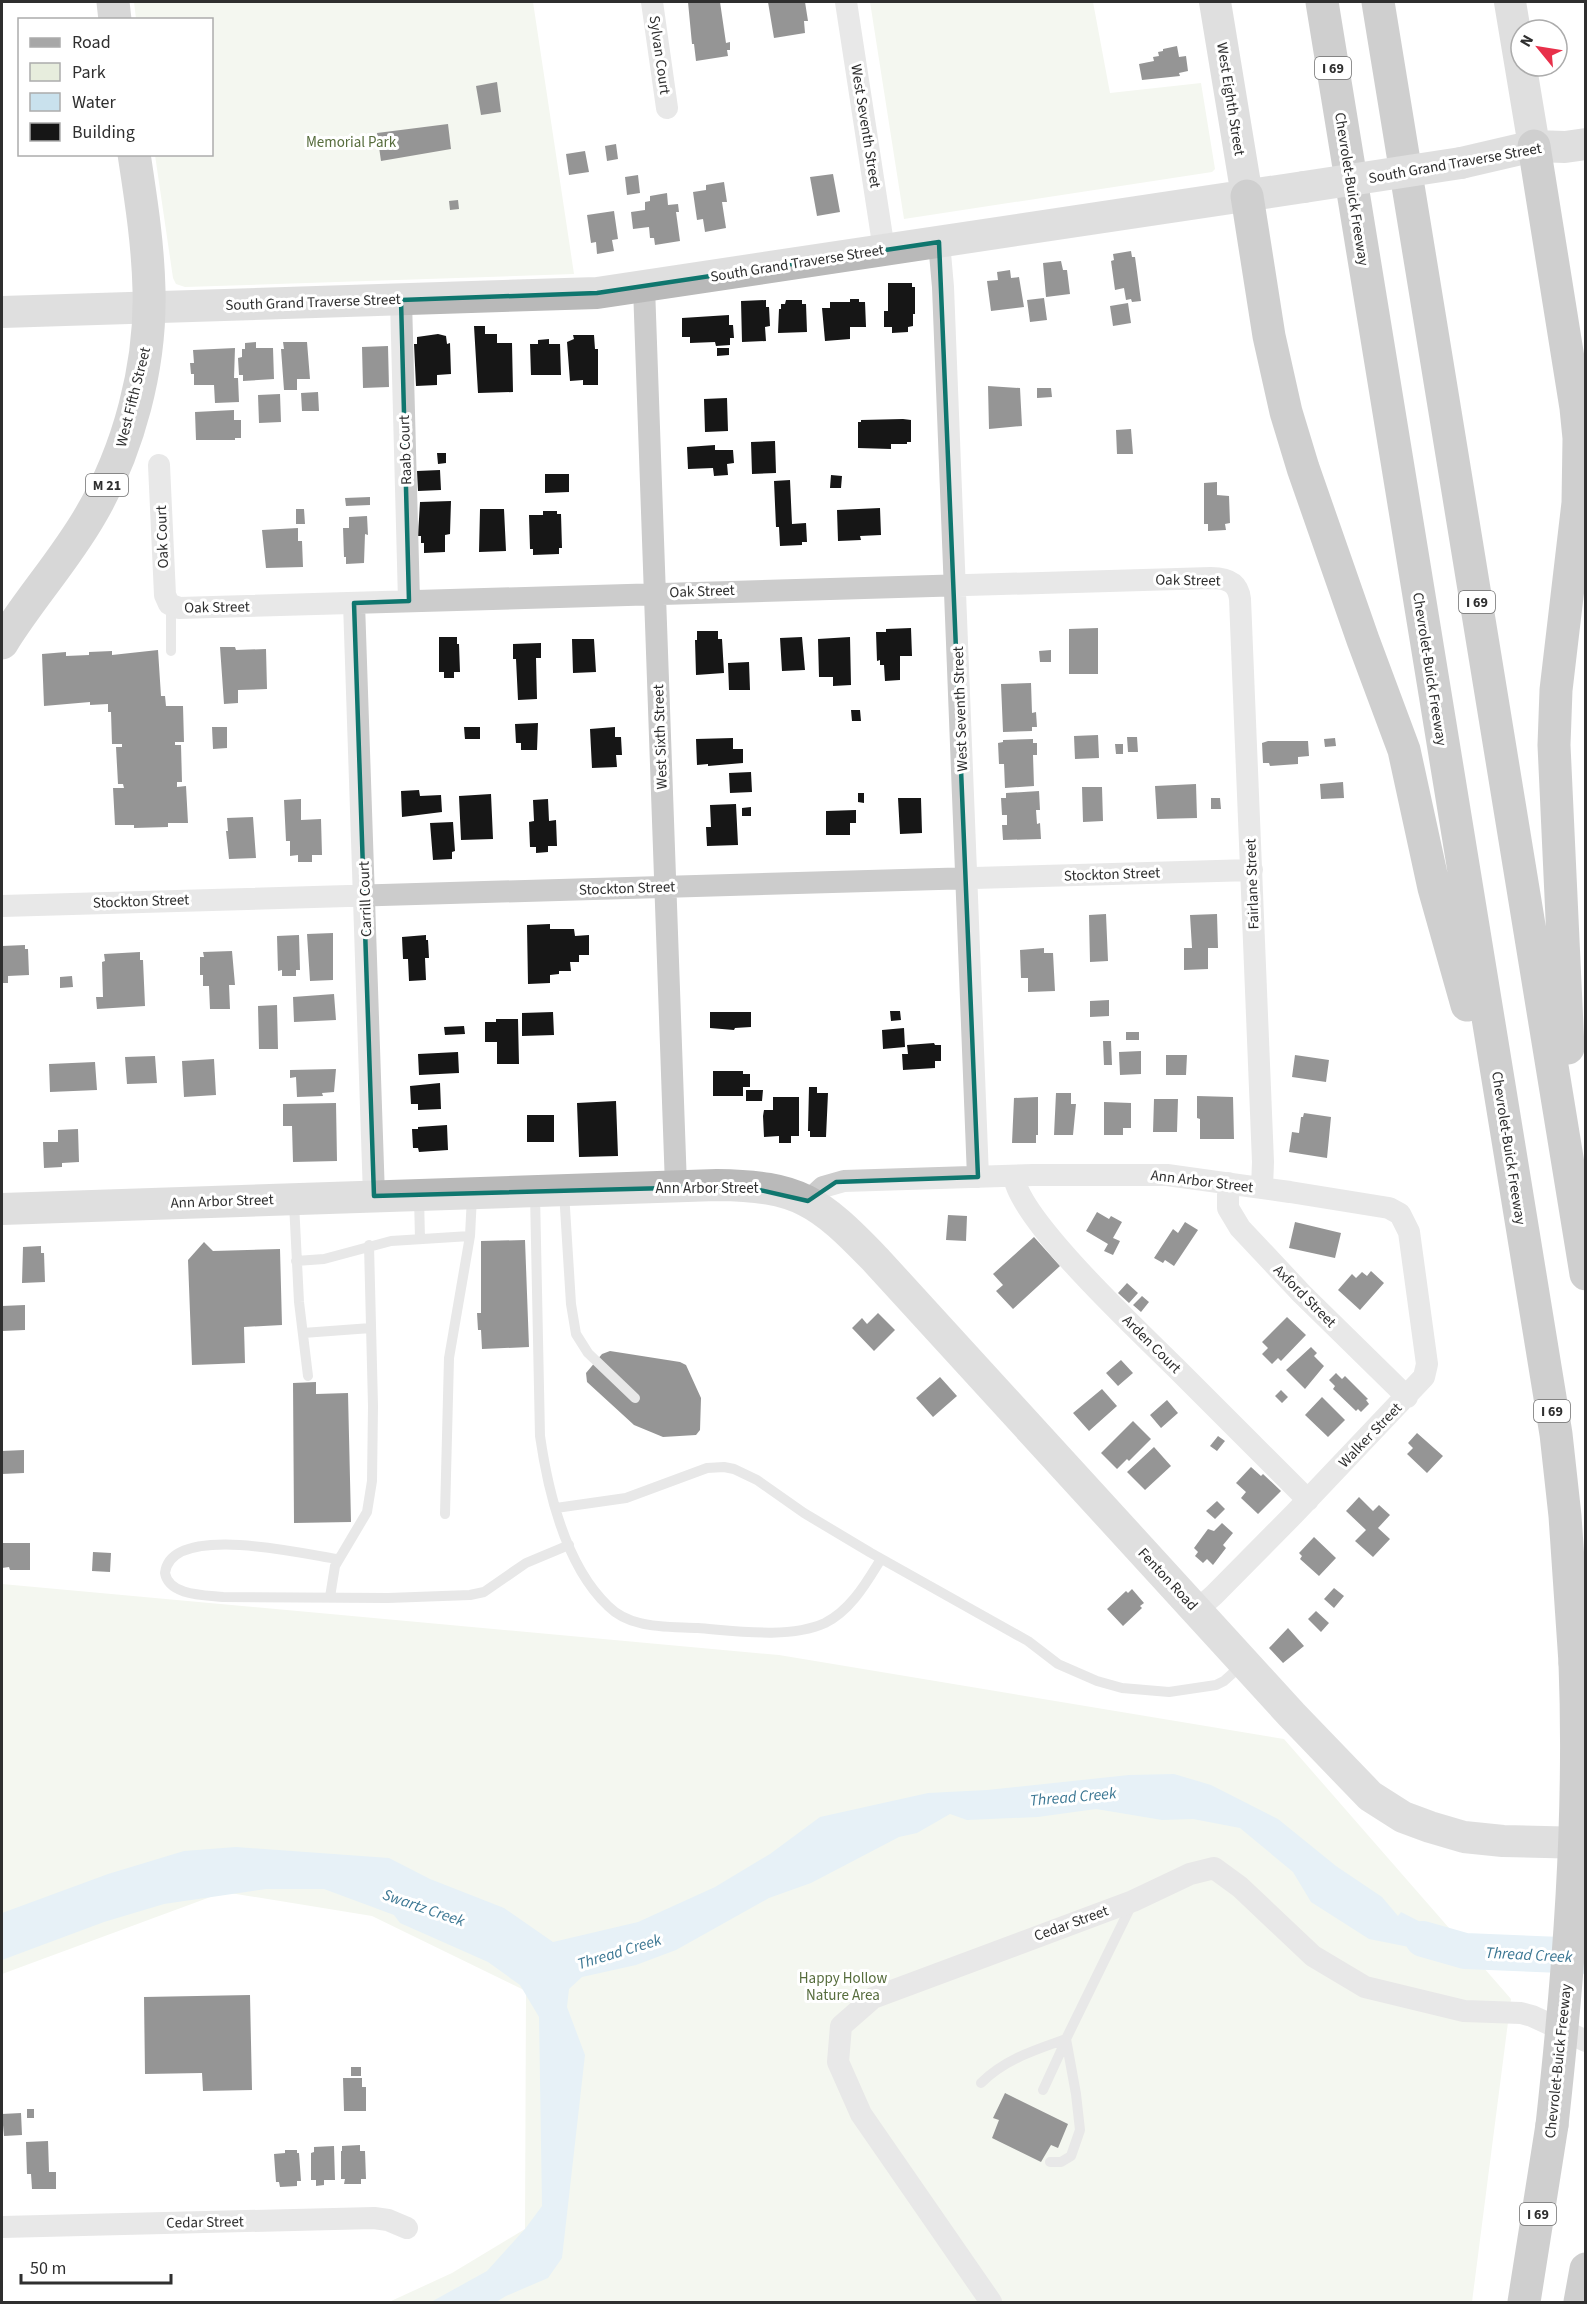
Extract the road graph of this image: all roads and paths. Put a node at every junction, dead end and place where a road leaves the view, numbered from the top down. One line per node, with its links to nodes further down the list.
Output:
1 (113, 2): 8 (main road)
2 (652, 2): 9 (street, Sylvan Court)
3 (846, 2): 15 (street, West Seventh Street)
4 (1215, 2): 13 (main road, West Eighth Street)
5 (1322, 2): 34 (highway, Chevrolet-Buick Freeway / I 69)
6 (1378, 2): 46 (highway, I 69)
7 (1512, 3): 11 (main road)
8 (115, 18)
9 (668, 108)
10 (1586, 144): 11 (main road, South Grand Traverse Street)
11 (1534, 146): 13 (main road, South Grand Traverse Street, bridge); 46 (highway)
12 (134, 156): 18 (main road, West Fifth Street / M 21)
13 (1247, 196): 14 (main road, South Grand Traverse Street); 34 (highway)
14 (939, 242): 15 (main road, South Grand Traverse Street); 22 (street, West Seventh Street)
15 (884, 250): 16 (main road, South Grand Traverse Street)
16 (644, 287): 17 (main road, South Grand Traverse Street); 23 (street, West Sixth Street)
17 (401, 300): 18 (main road, South Grand Traverse Street); 24 (street, Raab Court)
18 (149, 308): 19 (main road, South Grand Traverse Street); 27 (main road, West Fifth Street / M 21)
19 (2, 312)
20 (159, 465): 26 (street, Oak Court)
21 (1233, 583): 22 (street, Oak Street); 29 (street, Fairlane Street)
22 (955, 585): 23 (street, Oak Street); 30 (street, West Seventh Street)
23 (655, 593): 24 (street, Oak Street); 31 (street, West Sixth Street)
24 (409, 601): 25 (street, Oak Street)
25 (354, 603): 26 (street, Oak Street); 32 (street, Carrill Court)
26 (171, 606): 28 (lane)
27 (2, 643)
28 (171, 651)
29 (1252, 870): 30 (street, Stockton Street); 39 (street, Fairlane Street)
30 (966, 878): 31 (street, Stockton Street); 36 (street, West Seventh Street)
31 (665, 887): 32 (street, Stockton Street); 38 (street, West Sixth Street)
32 (365, 895): 33 (street, Stockton Street); 43 (street, Carrill Court)
33 (2, 906)
34 (1510, 1162): 79 (highway, Chevrolet-Buick Freeway / I 69, bridge)
35 (1014, 1176): 36 (street, Ann Arbor Street); 37 (street, Ann Arbor Street); 59 (street, Arden Court)
36 (978, 1177): 45 (street, Ann Arbor Street)
37 (1228, 1183): 39 (street, Ann Arbor Street); 57 (street, Axford Street)
38 (676, 1186): 40 (main road, Ann Arbor Street); 45 (main road, Ann Arbor Street)
39 (1262, 1188): 48 (street, Ann Arbor Street)
40 (549, 1190): 41 (main road, Ann Arbor Street); 58 (lane); 60 (lane)
41 (472, 1193): 42 (main road, Ann Arbor Street); 49 (lane)
42 (419, 1194): 43 (main road, Ann Arbor Street); 50 (lane)
43 (374, 1196): 44 (main road, Ann Arbor Street)
44 (294, 1199): 47 (main road, Ann Arbor Street); 52 (lane)
45 (808, 1201): 66 (main road, Fenton Road)
46 (1575, 1203): 53 (highway, I 69)
47 (2, 1209)
48 (1400, 1214): 57 (street, Walker Street)
49 (470, 1236): 50 (lane); 61 (lane)
50 (420, 1239): 51 (lane)
51 (369, 1245): 52 (lane); 54 (lane)
52 (296, 1261): 55 (lane)
53 (1586, 1274)
54 (371, 1328): 55 (lane); 63 (lane)
55 (303, 1333): 56 (lane)
56 (308, 1376)
57 (1407, 1397): 59 (street, Walker Street)
58 (635, 1398)
59 (1308, 1500): 66 (street, Walker Street)
60 (556, 1508): 62 (lane); 64 (lane)
61 (445, 1514)
62 (569, 1545): 64 (lane); 65 (lane)
63 (338, 1559): 65 (lane); 65 (lane)
64 (881, 1559): 67 (lane)
65 (330, 1597)
66 (1197, 1610): 67 (main road, Fenton Road)
67 (1245, 1662): 68 (main road, Fenton Road)
68 (1586, 1843)
69 (1133, 1901): 70 (lane); 71 (street, Cedar Street); 78 (street, Cedar Street)
70 (1066, 2039): 72 (lane); 73 (lane); 74 (lane)
71 (1586, 2041)
72 (981, 2083)
73 (1044, 2090)
74 (1050, 2162)
75 (2, 2227): 76 (street, Cedar Street)
76 (407, 2228)
77 (1586, 2269): 80 (highway)
78 (991, 2302)
79 (1524, 2302)
80 (1580, 2302)

